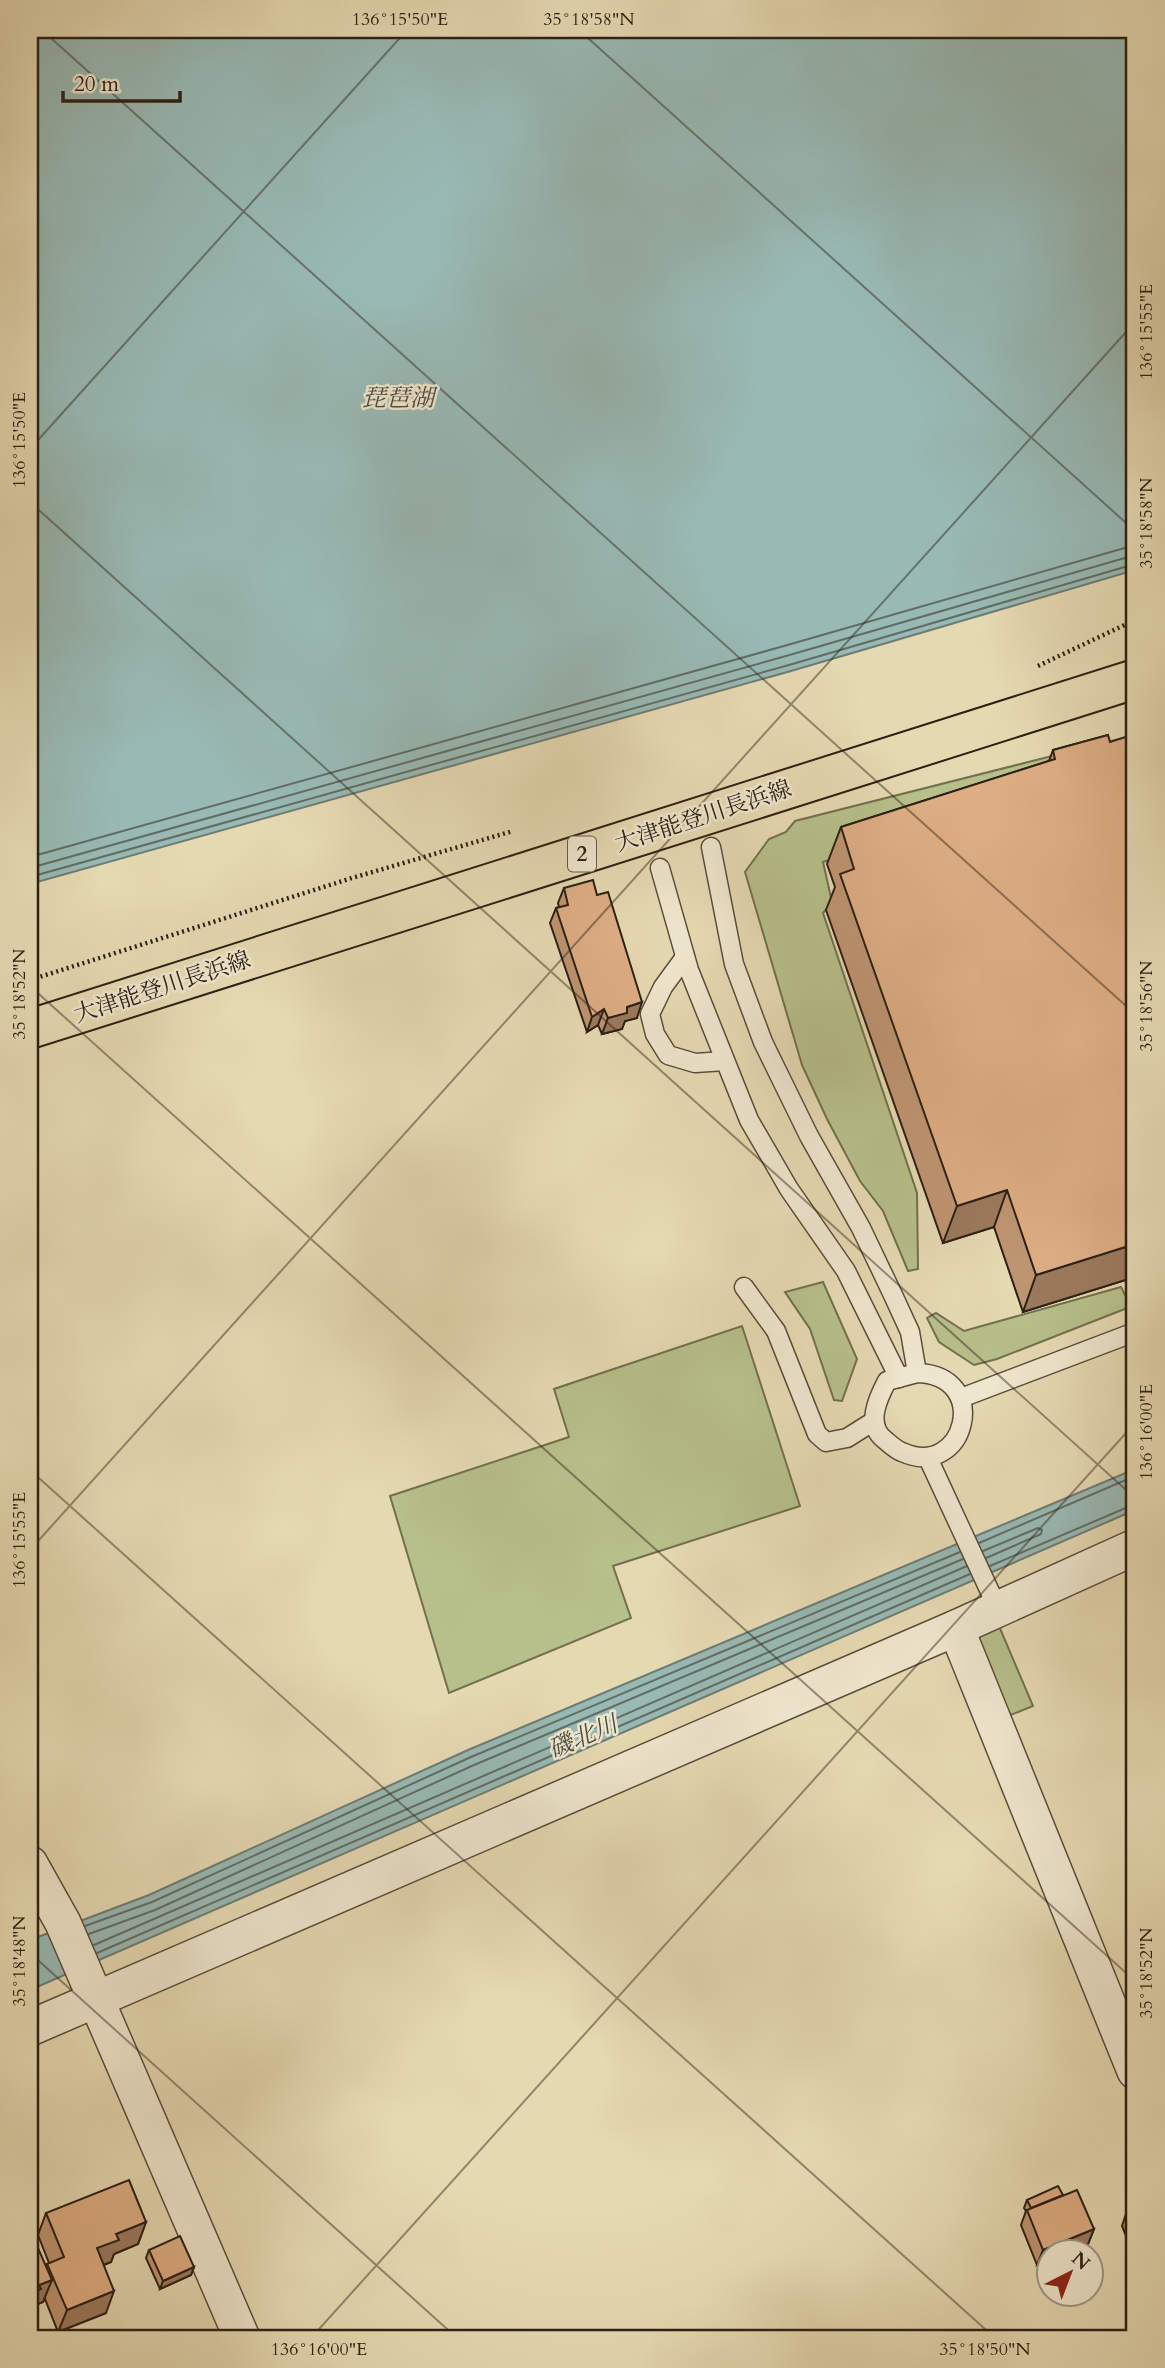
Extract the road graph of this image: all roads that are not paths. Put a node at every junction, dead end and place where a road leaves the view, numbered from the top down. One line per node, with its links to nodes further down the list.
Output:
1 (1135, 679): 5 (main road, 大津能登川長浜線 / 2)
2 (711, 848): 9 (lane)
3 (660, 868): 4 (lane)
4 (685, 957): 6 (lane); 6 (lane)
5 (30, 1029)
6 (725, 1061): 10 (lane)
7 (744, 1287): 12 (lane)
8 (1135, 1332): 11 (lane)
9 (918, 1373): 10 (lane); 11 (lane)
10 (899, 1378): 12 (lane)
11 (961, 1398): 13 (lane)
12 (874, 1421): 13 (lane)
13 (928, 1458): 15 (lane)
14 (1135, 1548): 15 (street)
15 (992, 1598): 16 (street)
16 (956, 1628): 18 (street); 20 (street)
17 (30, 1864): 18 (street)
18 (91, 1986): 19 (street); 21 (street)
19 (30, 2028)
20 (1135, 2071)
21 (242, 2338)

